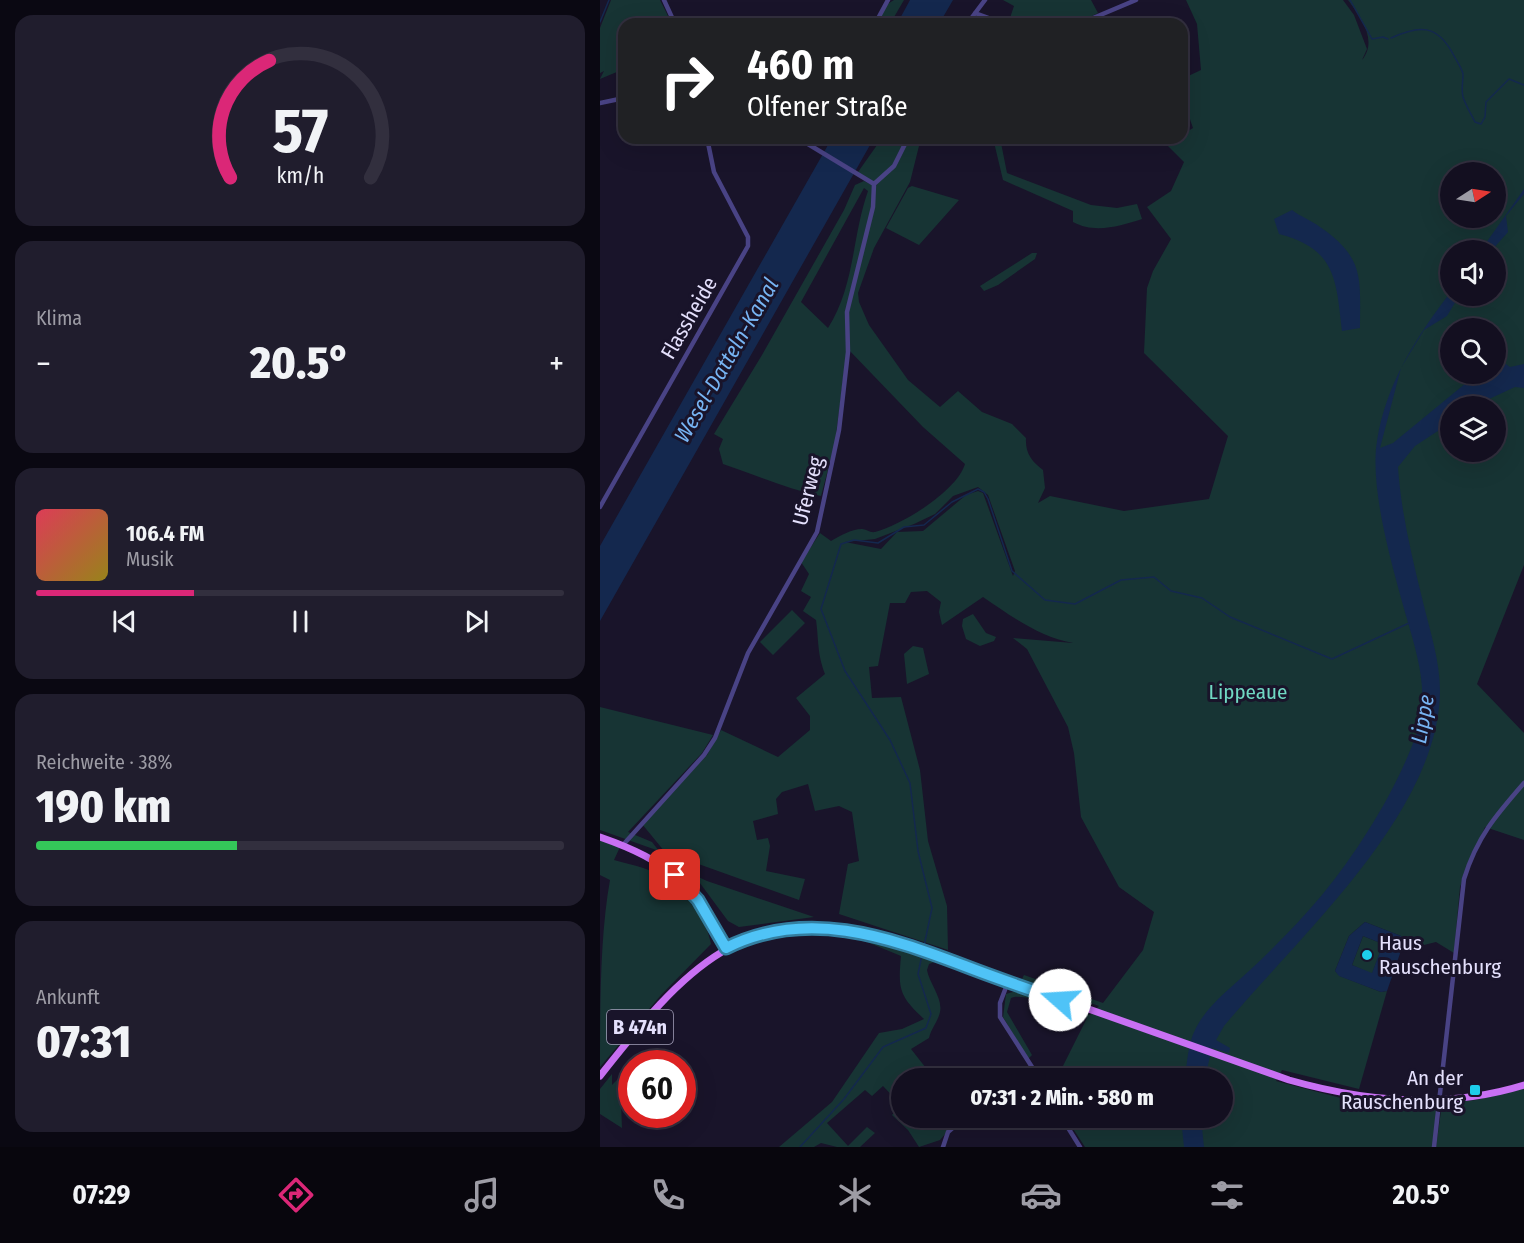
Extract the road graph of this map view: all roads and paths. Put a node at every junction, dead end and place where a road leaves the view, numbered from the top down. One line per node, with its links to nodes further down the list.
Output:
1 (664, 0): 6 (street)
2 (888, 0): 7 (street)
3 (985, 0): 5 (street)
4 (1136, 0): 10 (street)
5 (975, 13): 8 (street); 9 (street)
6 (672, 18)
7 (878, 18)
8 (971, 18)
9 (989, 18)
10 (1093, 18)
11 (618, 99): 12 (street)
12 (600, 103)
13 (708, 144): 17 (street, Flassheide)
14 (809, 144): 16 (street)
15 (905, 144): 16 (street)
16 (874, 184): 20 (street, Uferweg)
17 (600, 507)
18 (1524, 783): 26 (street)
19 (600, 837): 20 (main road)
20 (622, 846): 21 (main road)
21 (726, 948): 22 (main road); 24 (main road, B 474n)
22 (1008, 982): 23 (street); 26 (main road)
23 (1033, 1068)
24 (600, 1076)
25 (1524, 1085): 26 (main road)
26 (1440, 1100): 31 (street)
27 (953, 1128): 29 (street)
28 (1068, 1128): 30 (street)
29 (943, 1147)
30 (1080, 1147)
31 (1434, 1147)

